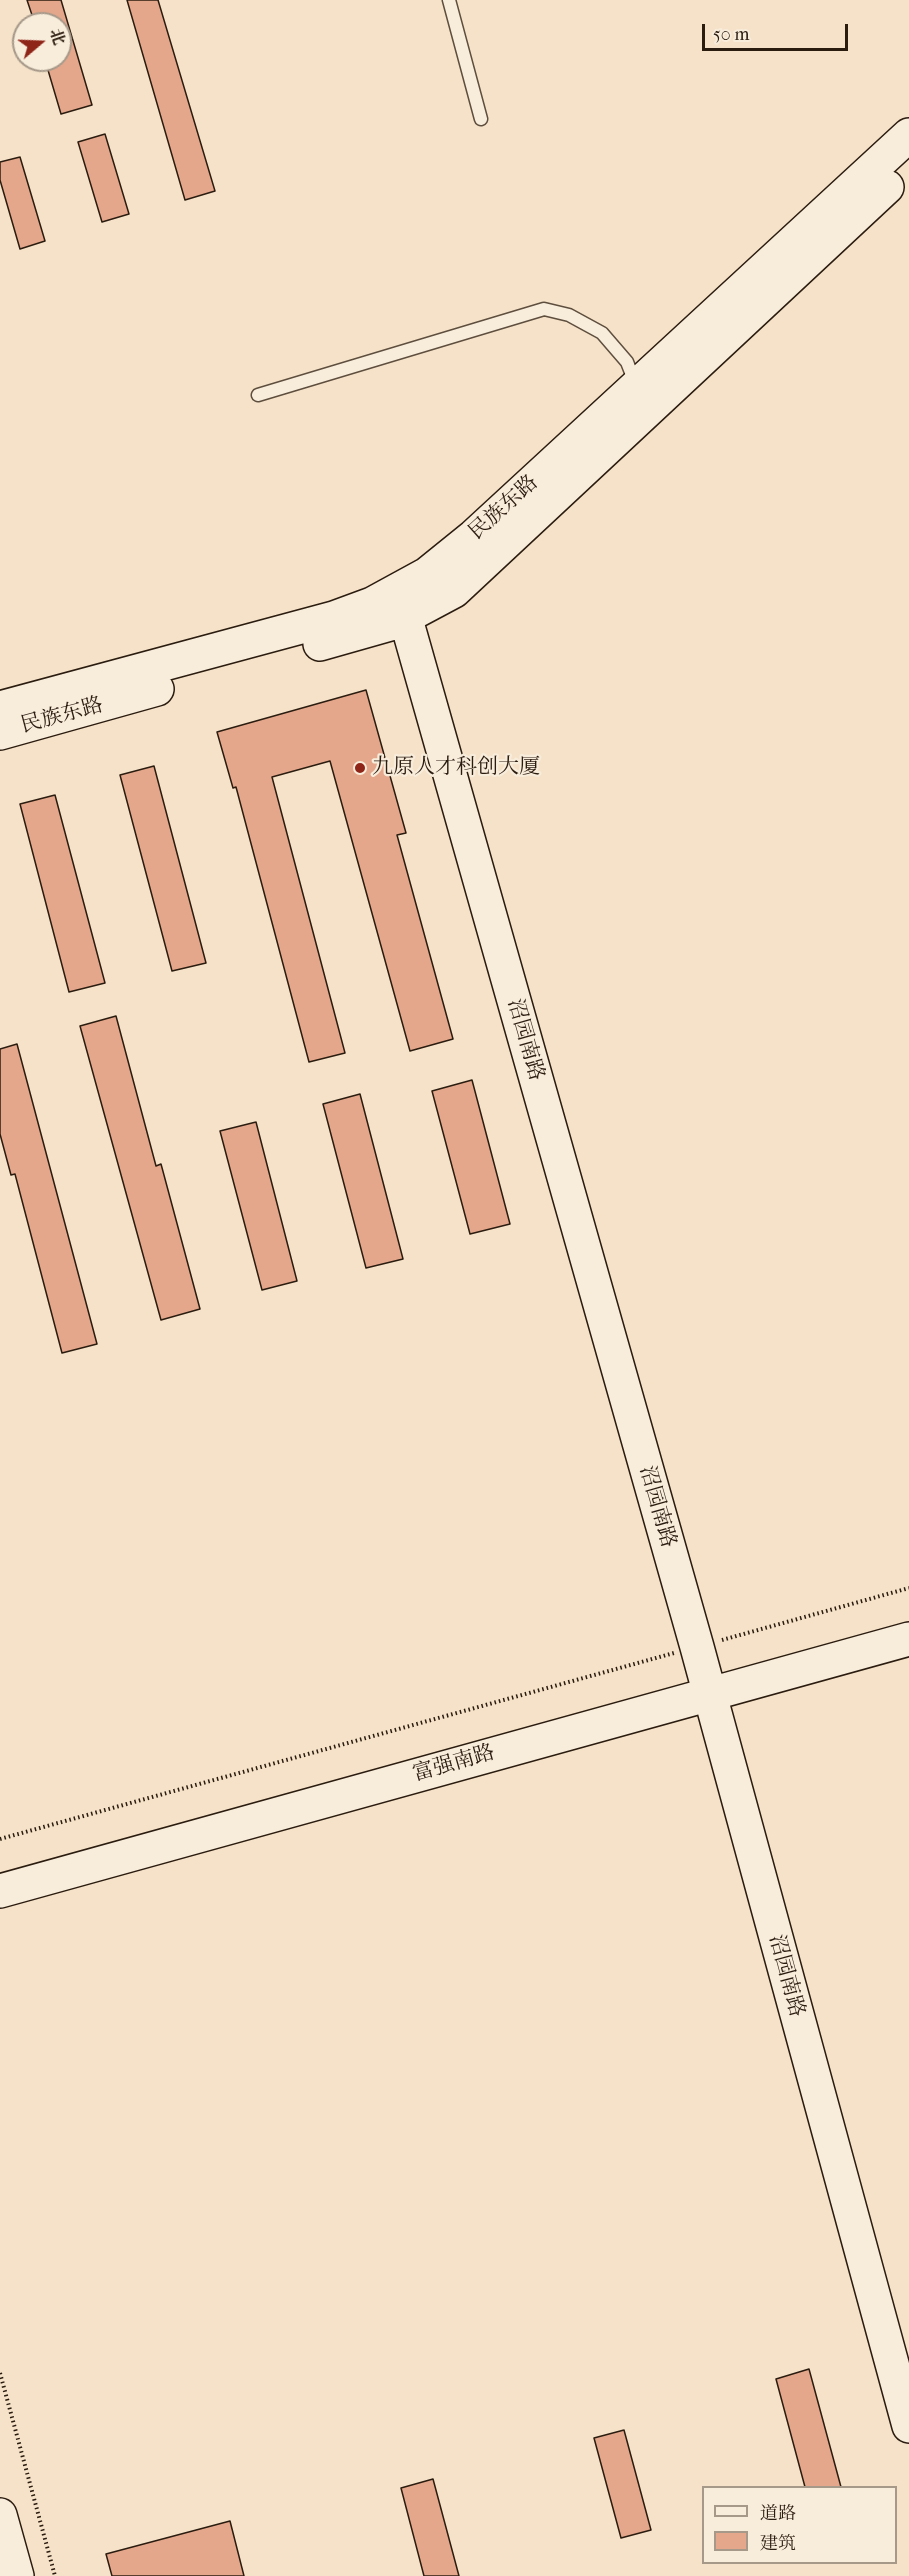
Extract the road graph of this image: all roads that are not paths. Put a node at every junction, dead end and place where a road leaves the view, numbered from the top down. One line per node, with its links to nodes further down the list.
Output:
1 (449, 0): 2 (lane)
2 (481, 119)
3 (909, 135): 5 (main road, 民族东路)
4 (909, 166): 7 (main road, 民族东路)
5 (636, 386): 6 (lane); 7 (main road, 民族东路)
6 (258, 395)
7 (402, 603): 8 (main road, 民族东路); 9 (main road, 民族东路); 12 (main road, 沼园南路)
8 (0, 708)
9 (0, 733)
10 (909, 1618): 12 (main road, 富强南路)
11 (909, 1638): 12 (main road, 富强南路)
12 (703, 1671): 13 (main road, 富强南路); 14 (main road, 富强南路); 15 (main road, 沼园南路)
13 (0, 1869)
14 (0, 1891)
15 (909, 2426)
16 (0, 2515): 17 (main road)
17 (17, 2576)

